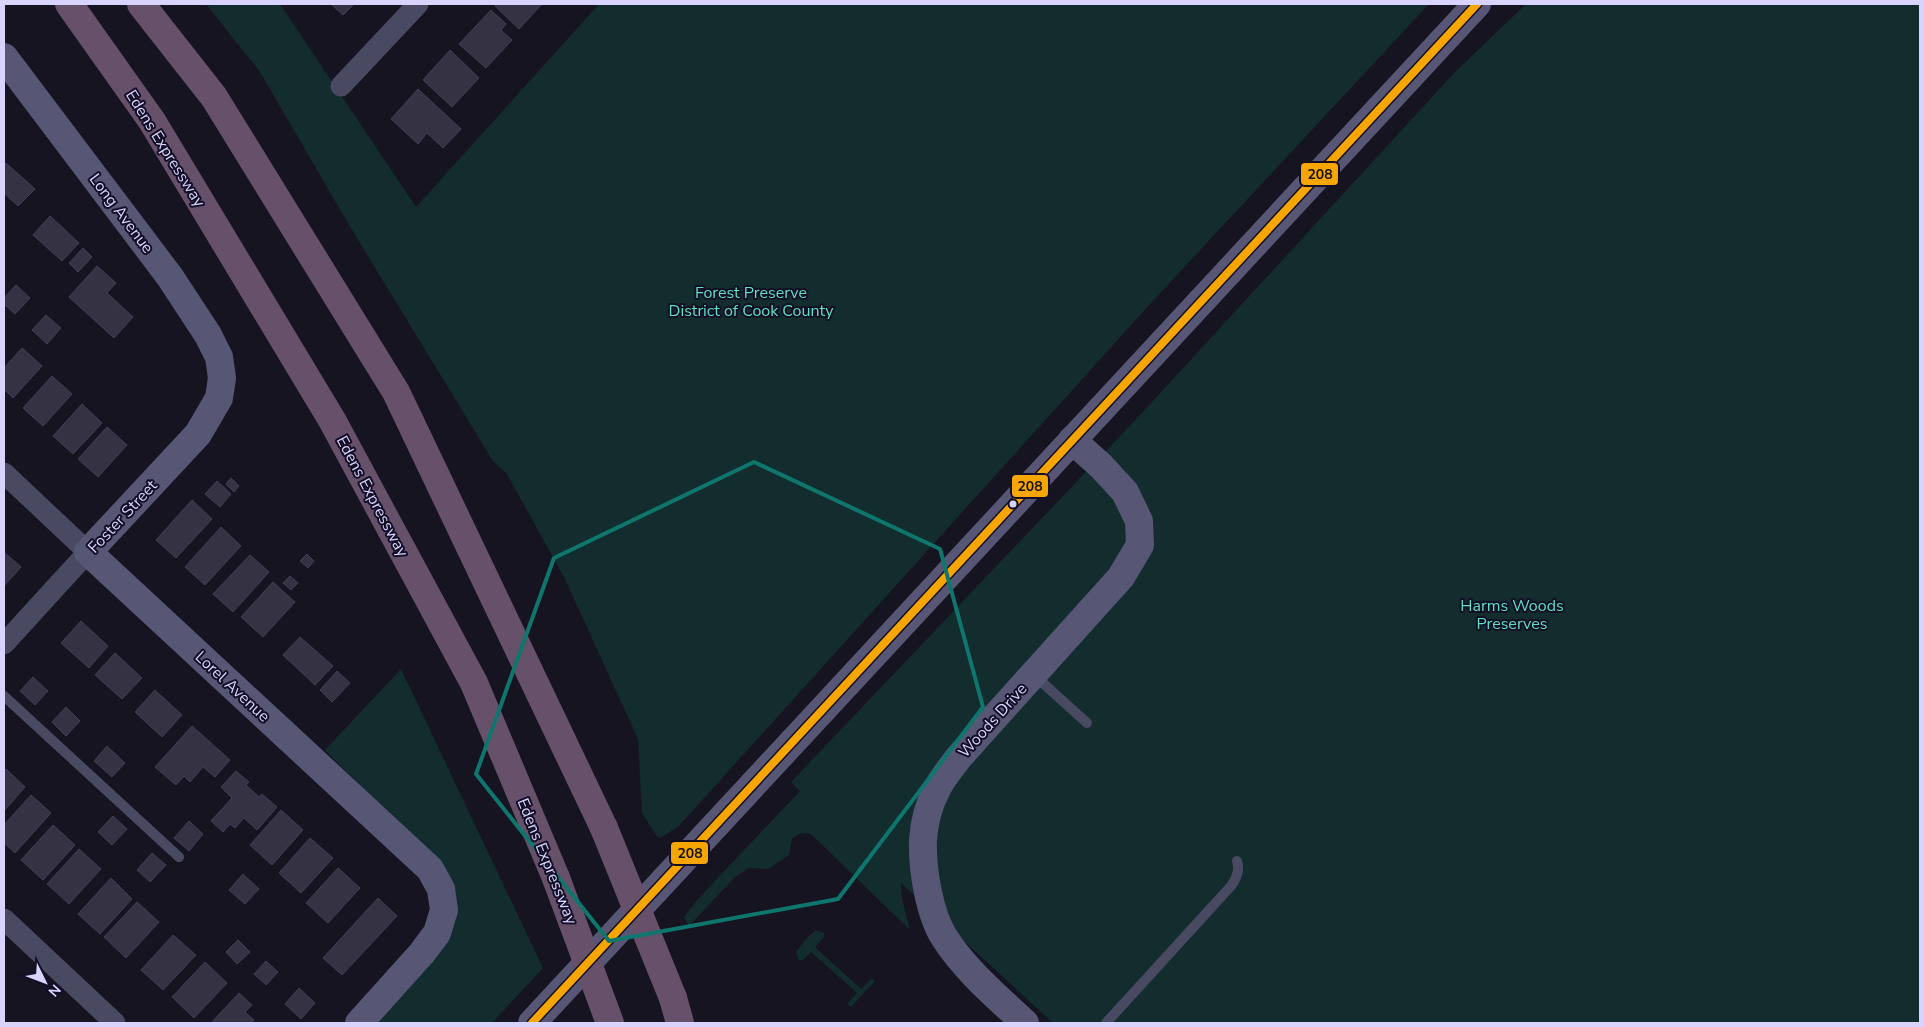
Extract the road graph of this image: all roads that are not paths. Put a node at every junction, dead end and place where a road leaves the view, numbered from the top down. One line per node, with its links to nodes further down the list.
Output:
1 (69, 4): 22 (highway, Edens Expressway, bridge)
2 (141, 4): 18 (highway, bridge)
3 (418, 4): 6 (street)
4 (1477, 4): 8 (street)
5 (4, 57): 7 (street, Long Avenue)
6 (341, 86)
7 (222, 378): 10 (street, Foster Street)
8 (1072, 440): 12 (street, Woods Drive); 21 (street)
9 (4, 473): 10 (street, Lorel Avenue)
10 (88, 552): 11 (street, Foster Street); 20 (street, Lorel Avenue)
11 (4, 644)
12 (1034, 674): 14 (lane); 23 (street, Woods Drive)
13 (4, 696): 15 (lane)
14 (1087, 723)
15 (179, 857)
16 (1237, 861): 24 (lane)
17 (4, 919): 19 (street)
18 (676, 1011)
19 (104, 1020)
20 (359, 1023)
21 (532, 1023)
22 (610, 1023)
23 (1025, 1023)
24 (1106, 1023)

